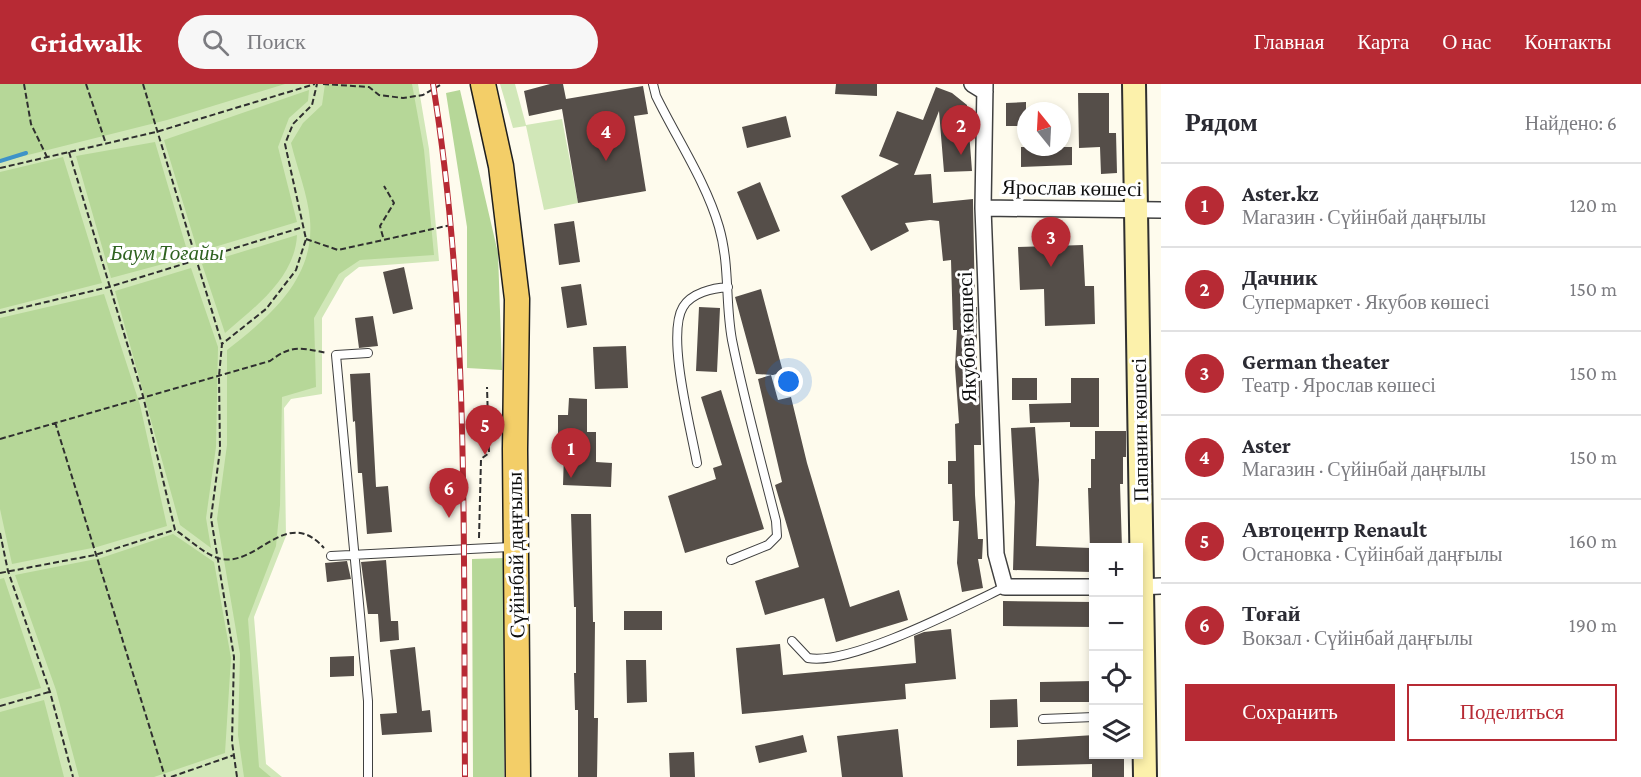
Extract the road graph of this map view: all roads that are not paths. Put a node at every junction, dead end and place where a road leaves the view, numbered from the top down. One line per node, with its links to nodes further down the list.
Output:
1 (483, 84): 11 (main road, Сүйінбай даңғылы)
2 (653, 84): 8 (lane)
3 (1134, 84): 6 (main road, Папанин көшесі)
4 (981, 87): 5 (street, Якубов көшесі)
5 (983, 208): 6 (street, Ярослав көшесі); 15 (street, Якубов көшесі)
6 (1136, 210): 7 (street, Ярослав көшесі); 17 (main road, Папанин көшесі)
7 (1161, 210)
8 (728, 287): 10 (lane); 14 (lane)
9 (368, 353): 12 (lane)
10 (697, 463)
11 (516, 547): 12 (lane); 24 (main road, Сүйінбай даңғылы)
12 (354, 555): 13 (lane); 23 (lane)
13 (331, 556)
14 (731, 560)
15 (1005, 587): 16 (street); 18 (lane)
16 (1089, 587)
17 (1147, 587): 19 (main road, Папанин көшесі)
18 (792, 641)
19 (1141, 705)
20 (1089, 717): 21 (lane)
21 (1043, 719)
22 (1143, 746): 25 (main road, Папанин көшесі)
23 (369, 777)
24 (518, 777)
25 (1145, 777)

